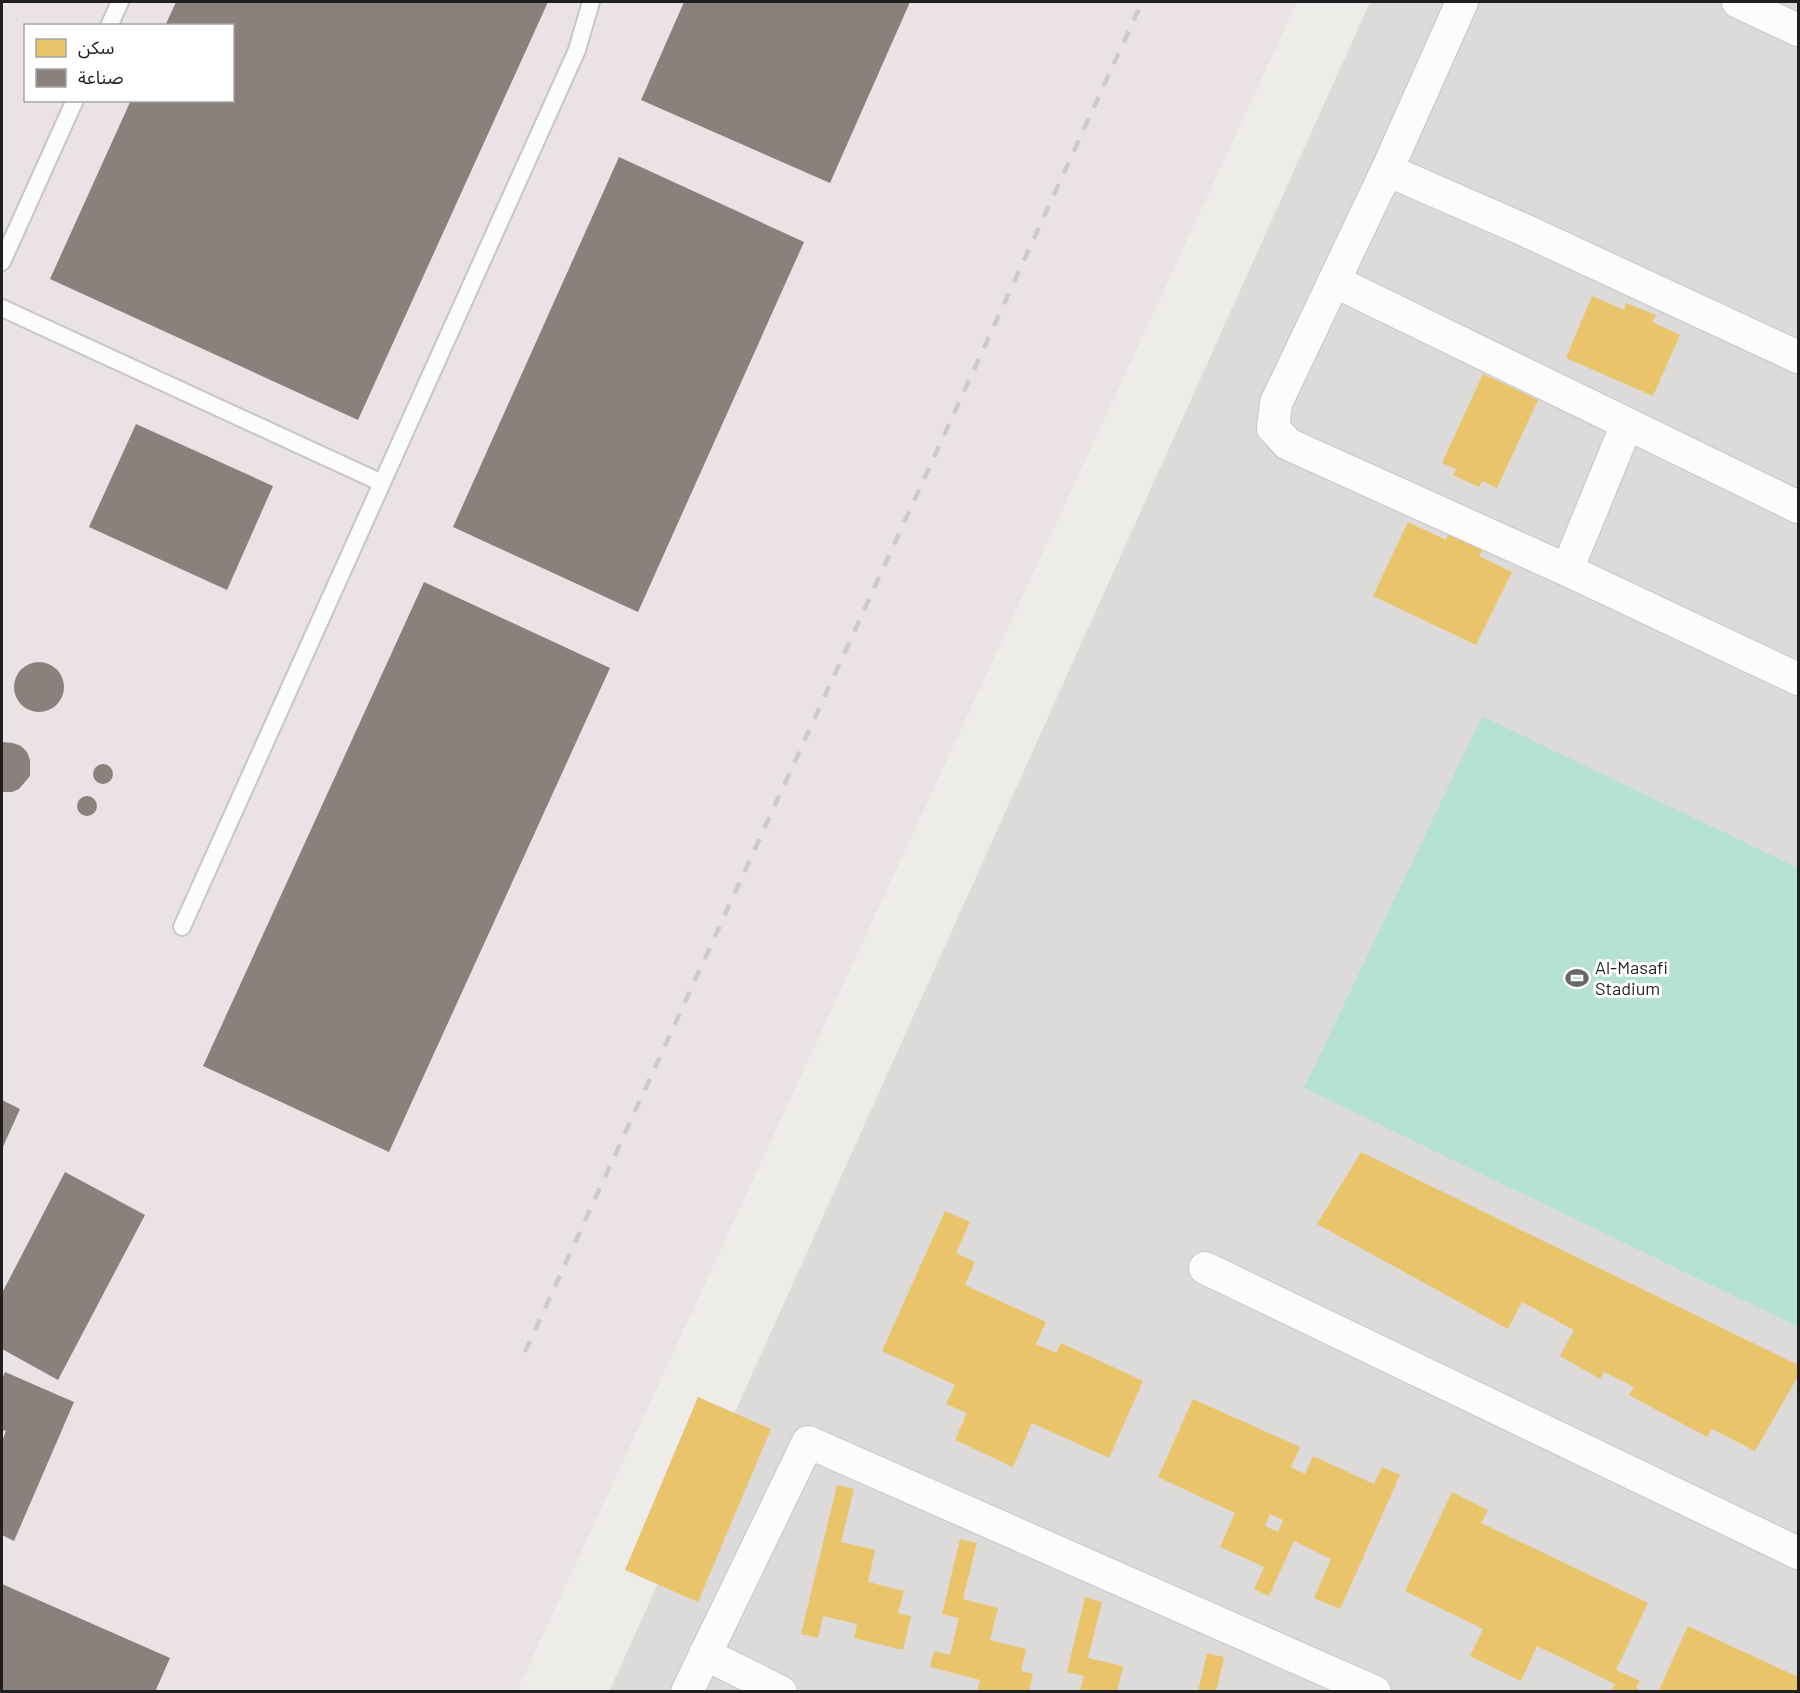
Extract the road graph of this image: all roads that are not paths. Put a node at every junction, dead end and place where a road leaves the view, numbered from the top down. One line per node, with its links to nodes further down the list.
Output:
1 (120, 2): 5 (lane)
2 (591, 2): 14 (lane)
3 (1462, 2): 8 (street)
4 (1738, 2): 6 (street)
5 (110, 24)
6 (1798, 30)
7 (74, 102): 9 (lane)
8 (1387, 170): 10 (street); 12 (street)
9 (2, 262)
10 (1334, 281): 13 (street); 16 (street)
11 (2, 308): 14 (lane)
12 (1798, 357)
13 (1628, 424): 15 (street); 16 (street)
14 (382, 483): 18 (lane)
15 (1798, 507)
16 (1567, 570): 17 (street)
17 (1798, 679)
18 (182, 927)
19 (1205, 1268): 20 (street)
20 (1798, 1553)
21 (705, 1654): 22 (street); 23 (street); 24 (street)
22 (687, 1692)
23 (781, 1692)
24 (1375, 1692)

